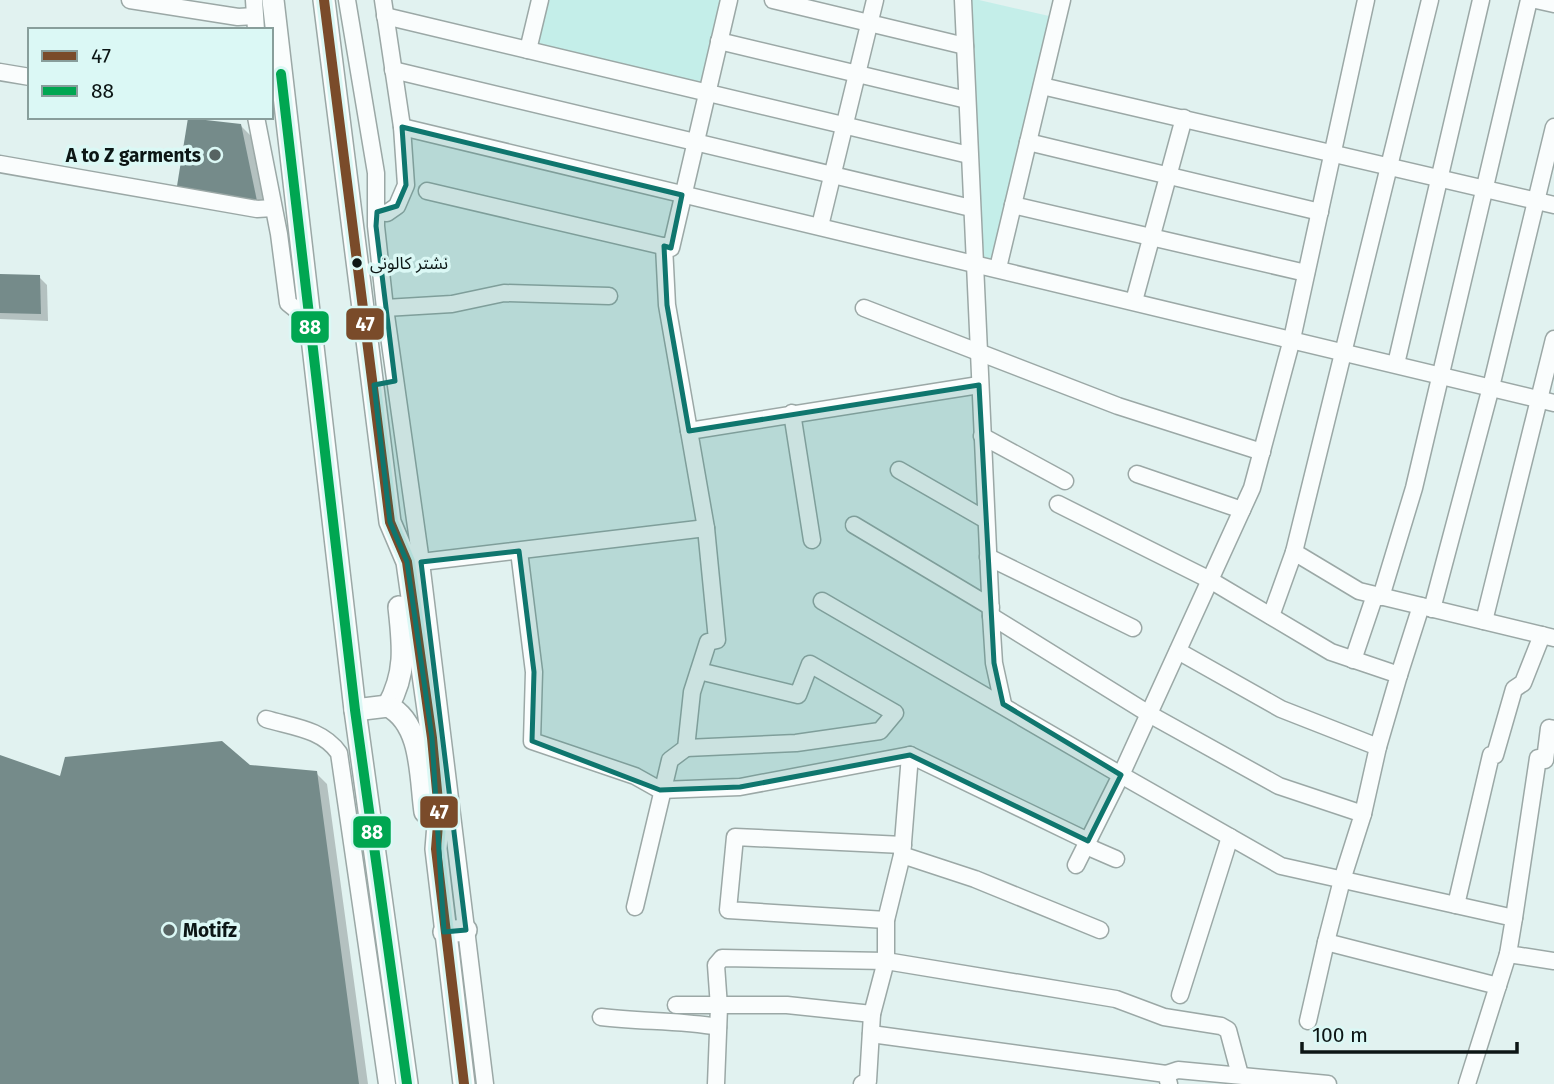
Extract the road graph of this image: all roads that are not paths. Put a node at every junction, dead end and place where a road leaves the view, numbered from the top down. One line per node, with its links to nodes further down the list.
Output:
1 (130, 0): 18 (street)
2 (273, 0): 64 (main road)
3 (324, 0): 72 (main road)
4 (347, 0): 52 (street)
5 (539, 0): 22 (street)
6 (729, 0): 20 (street)
7 (773, 0): 19 (street)
8 (875, 0): 19 (street)
9 (963, 0): 21 (street)
10 (1062, 0): 27 (street)
11 (1366, 0): 37 (street)
12 (1430, 0): 40 (street)
13 (1481, 0): 43 (street)
14 (1529, 0): 44 (street)
15 (1536, 0): 16 (street)
16 (1554, 4)
17 (384, 8): 22 (street); 23 (street)
18 (255, 15)
19 (869, 23): 21 (street); 25 (street)
20 (719, 41): 25 (street); 28 (street)
21 (965, 46): 29 (street)
22 (528, 50): 28 (street)
23 (393, 70): 33 (street); 35 (street)
24 (0, 72): 26 (street)
25 (858, 74): 29 (street); 32 (street)
26 (28, 77)
27 (1042, 86): 30 (street); 36 (street)
28 (708, 91): 32 (street); 35 (street)
29 (967, 100): 38 (street)
30 (1184, 118): 37 (street); 42 (street)
31 (256, 119): 50 (street)
32 (844, 125): 38 (street); 41 (street)
33 (402, 127): 46 (street); 52 (street)
34 (1554, 127): 47 (street)
35 (694, 142): 41 (street); 46 (street)
36 (1028, 142): 42 (street); 48 (street)
37 (1333, 153): 40 (street); 53 (street)
38 (969, 155): 51 (street)
39 (0, 164): 50 (street)
40 (1388, 167): 43 (street); 67 (street)
41 (832, 175): 51 (street); 54 (street)
42 (1170, 176): 53 (street); 55 (street)
43 (1439, 179): 44 (street); 69 (street)
44 (1484, 190): 47 (street); 70 (street)
45 (427, 191): 56 (street)
46 (682, 195): 54 (street); 56 (street)
47 (1536, 202): 49 (street); 74 (street)
48 (1013, 205): 55 (street); 58 (street)
49 (1554, 205)
50 (274, 208): 64 (street)
51 (971, 208): 57 (street)
52 (377, 212): 62 (street)
53 (1320, 212): 59 (street)
54 (820, 226): 57 (street)
55 (1150, 237): 59 (street); 61 (street)
56 (664, 246): 77 (street)
57 (973, 262): 58 (street); 68 (street)
58 (998, 268): 61 (street)
59 (1306, 273): 65 (street)
60 (609, 296): 62 (street)
61 (1134, 301): 65 (street)
62 (385, 308): 71 (street)
63 (864, 308): 68 (street)
64 (308, 312): 109 (main road)
65 (1292, 339): 67 (street); 79 (street)
66 (1554, 339): 75 (street)
67 (1345, 352): 69 (street); 91 (street)
68 (978, 354): 73 (street); 79 (street)
69 (1396, 365): 70 (street)
70 (1440, 375): 74 (street); 95 (street)
71 (396, 382): 72 (street); 93 (street)
72 (374, 385): 86 (main road)
73 (979, 386): 76 (street); 78 (street)
74 (1492, 387): 75 (street); 97 (street)
75 (1547, 402): 100 (street)
76 (792, 413): 77 (street); 89 (street)
77 (689, 431): 88 (street)
78 (982, 436): 82 (street); 85 (street)
79 (1262, 452): 84 (street)
80 (899, 470): 85 (street)
81 (1137, 474): 84 (street)
82 (1065, 481)
83 (1058, 504): 94 (street)
84 (1242, 510): 94 (street)
85 (986, 520): 92 (street)
86 (390, 522): 108 (main road); 122 (main road)
87 (854, 525): 98 (street)
88 (706, 528): 90 (street); 105 (street)
89 (812, 540)
90 (519, 551): 93 (street); 117 (street)
91 (1294, 552): 95 (street); 99 (street)
92 (988, 557): 98 (street); 101 (street)
93 (421, 562): 131 (street)
94 (1210, 580): 99 (street); 103 (street)
95 (1378, 596): 97 (street); 104 (street)
96 (822, 601): 107 (street)
97 (1426, 607): 100 (street); 106 (street)
98 (991, 611): 107 (street); 110 (street)
99 (1270, 616): 104 (street)
100 (1484, 621): 102 (street)
101 (1133, 628)
102 (1548, 636): 127 (street)
103 (1178, 650): 110 (street); 113 (street)
104 (1353, 660): 106 (street)
105 (699, 671): 114 (street); 114 (street)
106 (1399, 675): 113 (street)
107 (1003, 704): 116 (street)
108 (388, 706): 109 (main road); 122 (main road)
109 (355, 710): 118 (main road)
110 (1149, 714): 116 (street); 119 (street)
111 (267, 719): 118 (street)
112 (1554, 729): 129 (street)
113 (1378, 747): 119 (street)
114 (687, 748): 117 (street)
115 (910, 755): 117 (street); 121 (street); 123 (street)
116 (1121, 775): 120 (street); 121 (street)
117 (660, 790): 128 (street)
118 (358, 813): 149 (street); 150 (main road)
119 (1363, 814): 126 (street)
120 (1230, 837): 126 (street); 139 (street)
121 (1087, 844): 124 (street); 125 (street)
122 (436, 849): 133 (main road)
123 (902, 850): 130 (street); 130 (street); 132 (street)
124 (1116, 859)
125 (1076, 864)
126 (1342, 880): 127 (street); 134 (street)
127 (1456, 905): 129 (street)
128 (635, 907)
129 (1514, 918): 135 (street)
130 (886, 920): 136 (street)
131 (466, 930): 133 (main road); 152 (street)
132 (1100, 930)
133 (444, 932): 151 (main road)
134 (1326, 942): 138 (street); 144 (street)
135 (1508, 954): 137 (street); 138 (street)
136 (886, 961): 141 (street); 142 (street); 147 (street)
137 (1554, 961)
138 (1498, 986): 156 (street)
139 (1180, 995)
140 (676, 1005): 141 (street)
141 (719, 1007): 142 (street); 145 (street)
142 (872, 1014): 146 (street)
143 (601, 1017): 145 (street)
144 (1308, 1021)
145 (718, 1027): 153 (street)
146 (871, 1034): 148 (street); 154 (street)
147 (1240, 1075): 148 (street); 155 (street)
148 (1168, 1079)
149 (387, 1084)
150 (407, 1084)
151 (464, 1084)
152 (485, 1084)
153 (716, 1084)
154 (862, 1084)
155 (1328, 1084)
156 (1467, 1084)

